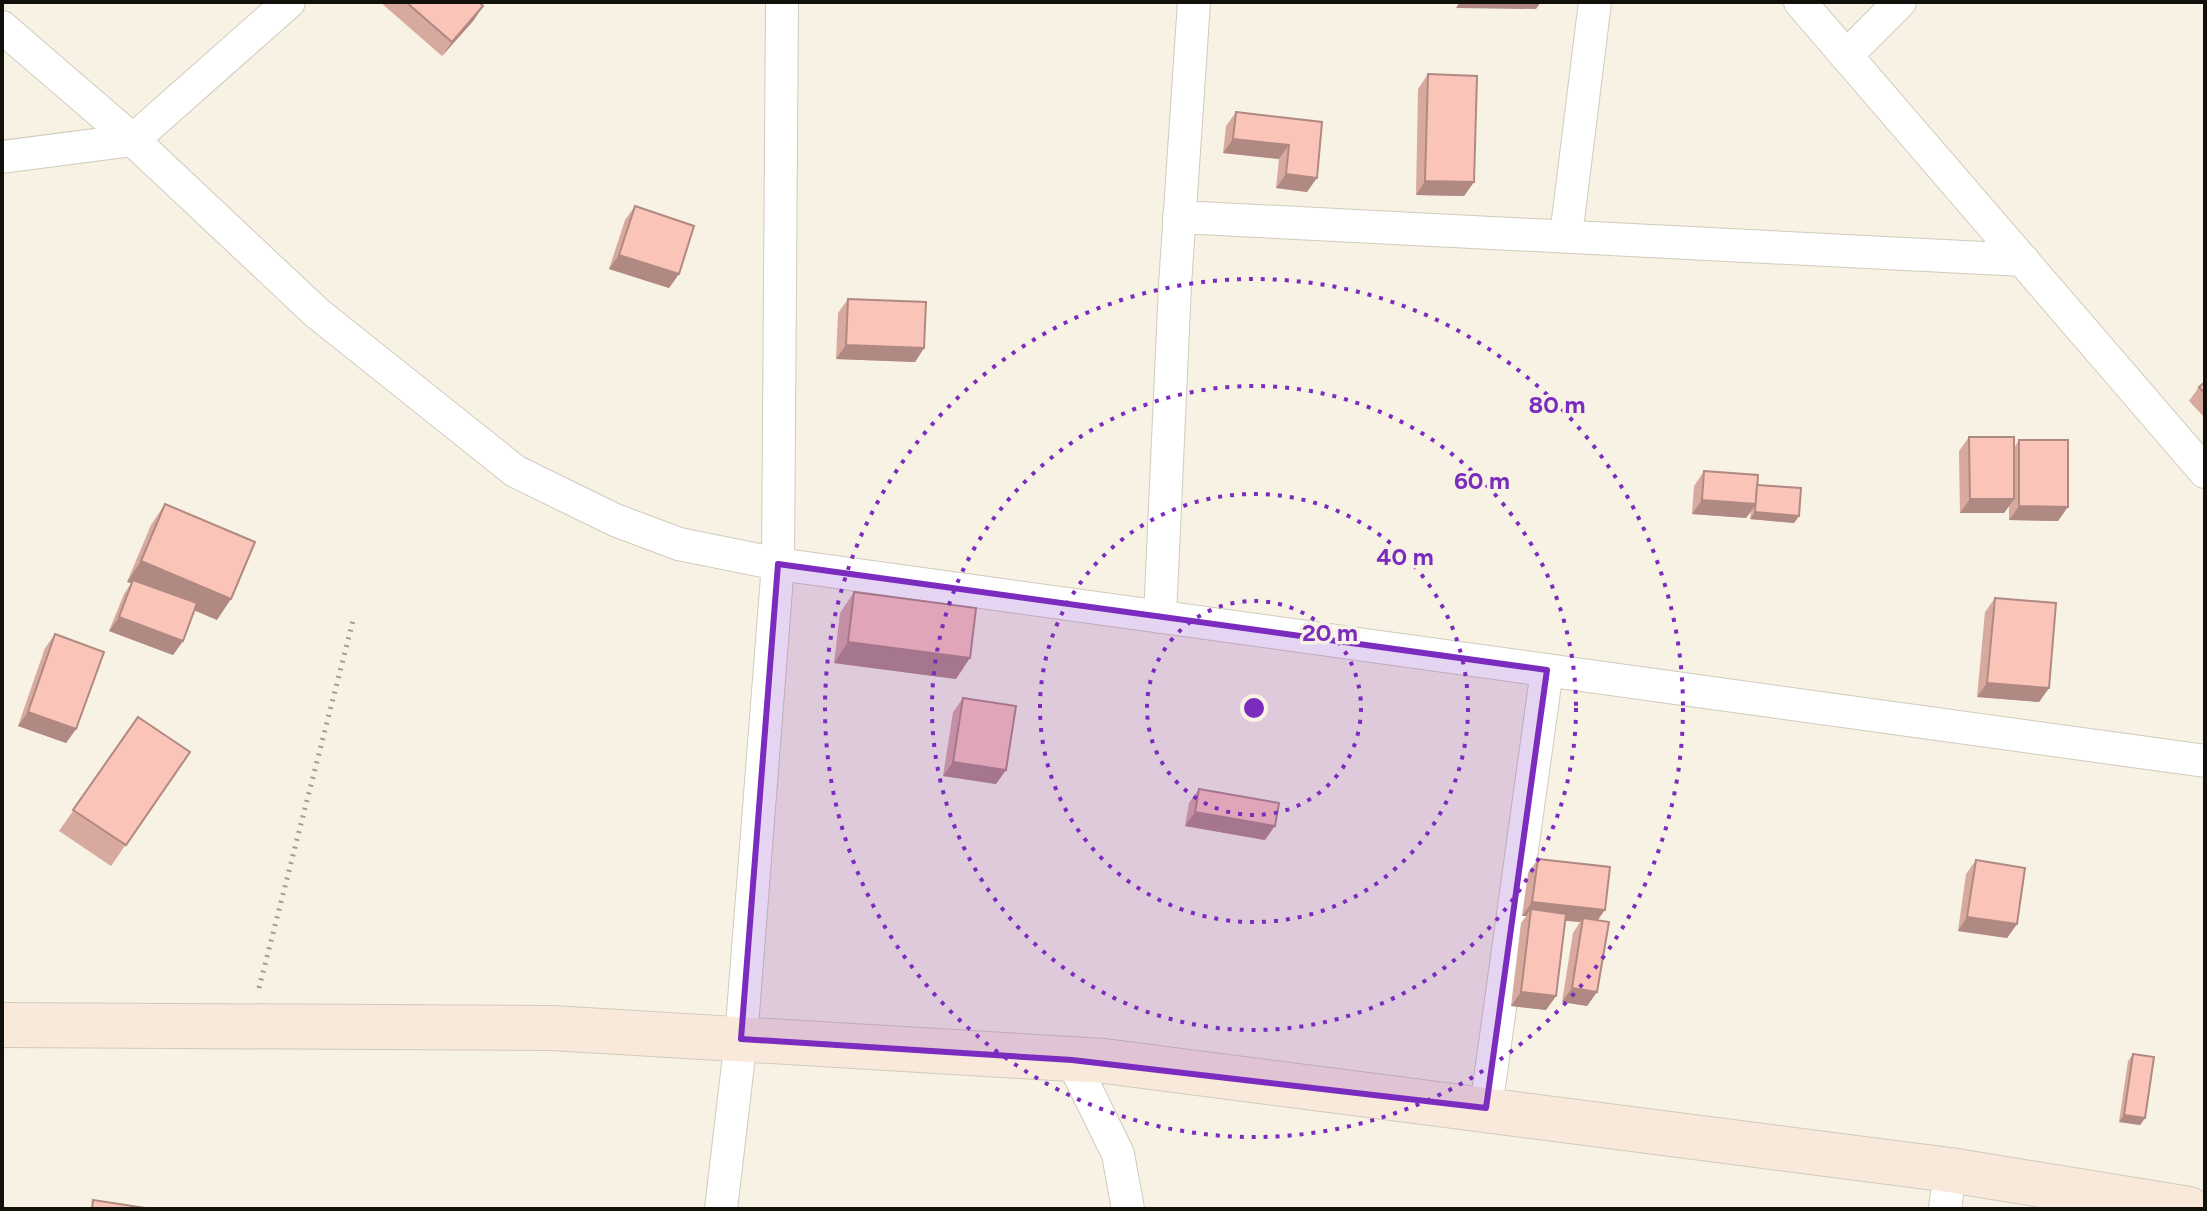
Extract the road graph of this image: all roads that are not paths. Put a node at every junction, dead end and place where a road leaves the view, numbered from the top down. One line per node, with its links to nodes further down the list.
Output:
1 (289, 2): 9 (street)
2 (782, 2): 15 (street)
3 (1194, 2): 11 (street)
4 (1595, 2): 12 (street)
5 (1800, 2): 8 (street)
6 (1900, 2): 8 (street)
7 (2, 27): 9 (street)
8 (1846, 56): 13 (street)
9 (133, 140): 10 (street); 15 (street)
10 (2, 157)
11 (1179, 217): 12 (street); 16 (street)
12 (1566, 236): 13 (street)
13 (2023, 260): 14 (street)
14 (2205, 472)
15 (778, 564): 16 (street); 20 (street)
16 (1160, 617): 17 (street)
17 (1547, 670): 18 (street); 22 (street)
18 (2205, 761)
19 (2, 1025): 20 (street)
20 (741, 1039): 21 (street); 24 (street)
21 (1072, 1060): 22 (street); 25 (street)
22 (1486, 1108): 23 (street)
23 (1948, 1189): 26 (street)
24 (721, 1209)
25 (1128, 1209)
26 (2189, 1209)

